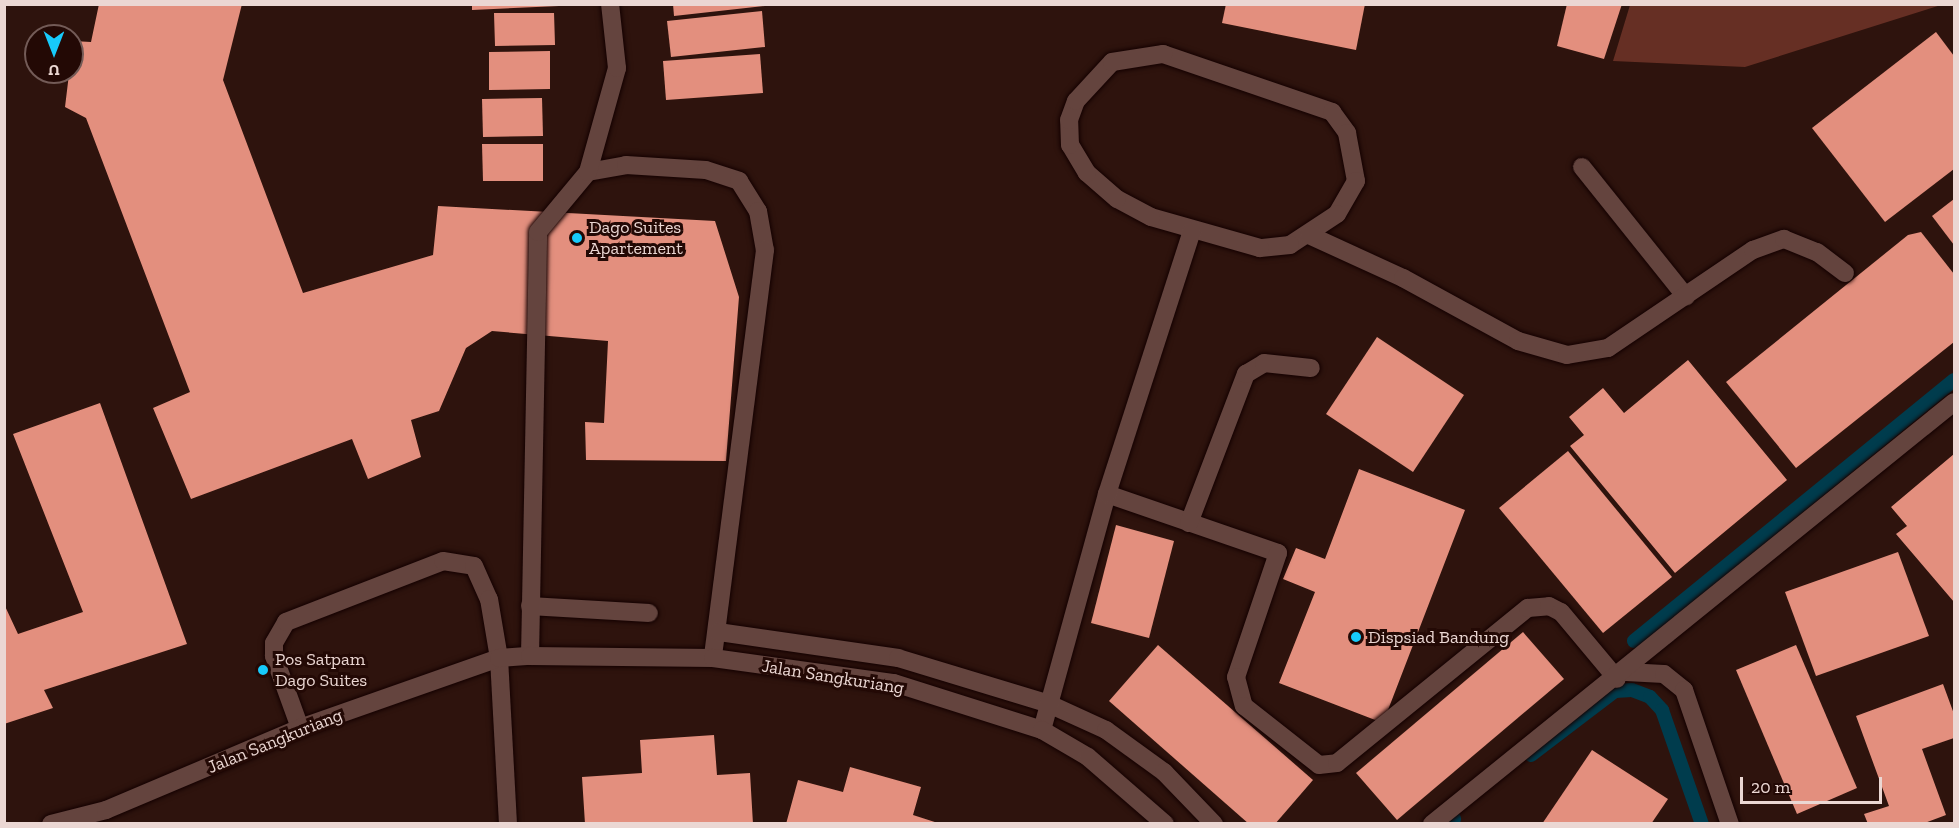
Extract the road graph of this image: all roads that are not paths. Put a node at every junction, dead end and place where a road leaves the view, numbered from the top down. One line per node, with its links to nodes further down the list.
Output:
1 (610, 4): 3 (street)
2 (1582, 167): 7 (street)
3 (588, 172): 12 (street); 14 (street)
4 (1192, 231): 5 (street); 5 (street); 10 (street)
5 (1309, 236): 7 (street)
6 (1845, 273): 7 (street)
7 (1686, 297)
8 (1311, 368): 11 (street)
9 (1954, 402): 18 (street)
10 (1107, 494): 11 (street); 19 (street)
11 (1189, 523): 18 (street)
12 (530, 606): 13 (street); 15 (street)
13 (649, 613)
14 (718, 632): 17 (street); 19 (street)
15 (530, 656): 16 (street, Jalan Sangkuriang); 17 (street, Jalan Sangkuriang)
16 (499, 658): 20 (street, Jalan Sangkuriang); 20 (street); 23 (street)
17 (713, 658): 21 (street, Jalan Sangkuriang)
18 (1622, 676): 26 (street); 27 (street)
19 (1049, 704): 21 (street); 25 (street)
20 (300, 728): 22 (street, Jalan Sangkuriang)
21 (1042, 730): 24 (street, Jalan Sangkuriang)
22 (51, 824)
23 (508, 824)
24 (1165, 824)
25 (1214, 824)
26 (1432, 824)
27 (1730, 824)

